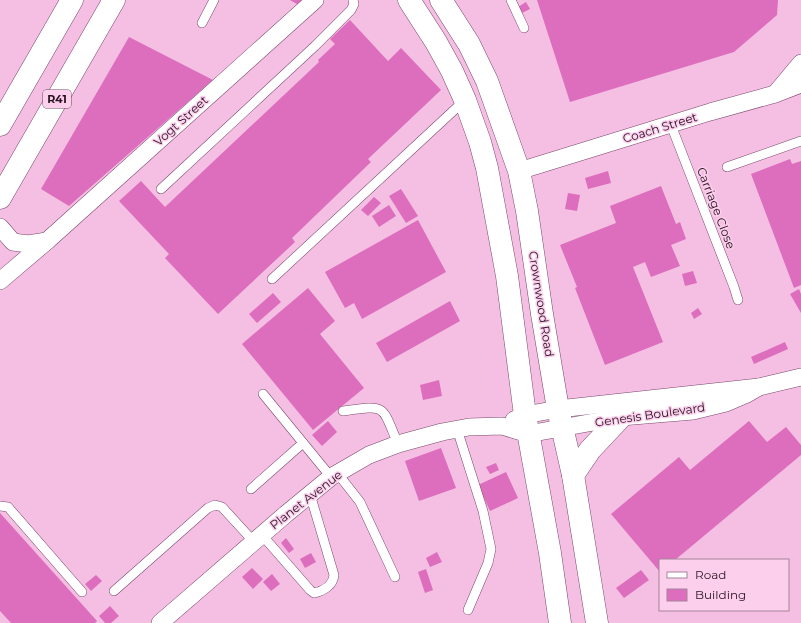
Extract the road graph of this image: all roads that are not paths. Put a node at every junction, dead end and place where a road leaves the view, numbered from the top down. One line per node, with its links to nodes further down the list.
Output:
1 (72, 0): 15 (main road)
2 (114, 0): 21 (main road, R41)
3 (214, 0): 9 (lane)
4 (315, 0): 23 (street, Vogt Street)
5 (353, 0): 20 (lane)
6 (409, 0): 14 (main road)
7 (441, 0): 19 (main road, Crownwood Road)
8 (511, 0): 10 (lane)
9 (202, 23)
10 (524, 28)
11 (801, 63): 13 (street)
12 (801, 84): 13 (street, Coach Street)
13 (775, 94): 16 (street, Coach Street)
14 (465, 100): 24 (lane); 33 (main road)
15 (0, 124)
16 (671, 125): 19 (street, Coach Street); 26 (lane, Carriage Close)
17 (801, 141): 18 (lane)
18 (727, 167)
19 (519, 171): 31 (main road, Crownwood Road)
20 (161, 189)
21 (0, 198)
22 (0, 227): 23 (street)
23 (47, 241): 25 (street, Vogt Street)
24 (272, 279)
25 (0, 280)
26 (738, 300)
27 (801, 377): 28 (street, Genesis Boulevard)
28 (759, 387): 31 (street, Genesis Boulevard); 32 (street, Genesis Boulevard)
29 (263, 394): 35 (lane)
30 (343, 411): 36 (lane)
31 (560, 418): 32 (street, Genesis Boulevard); 33 (street, Planet Avenue); 37 (main road, Crownwood Road)
32 (621, 418): 37 (main road)
33 (527, 424): 34 (street, Planet Avenue); 48 (main road)
34 (457, 429): 36 (street, Planet Avenue); 46 (lane)
35 (303, 443): 38 (lane); 39 (lane)
36 (398, 444): 38 (street, Planet Avenue)
37 (573, 475): 49 (main road, Crownwood Road)
38 (334, 476): 40 (street, Planet Avenue); 43 (lane)
39 (251, 489)
40 (310, 494): 42 (street, Planet Avenue); 42 (lane)
41 (0, 506): 45 (lane)
42 (258, 538): 44 (lane); 47 (street, Planet Avenue)
43 (395, 577)
44 (114, 591)
45 (82, 592)
46 (468, 610)
47 (160, 623)
48 (560, 623)
49 (597, 623)

